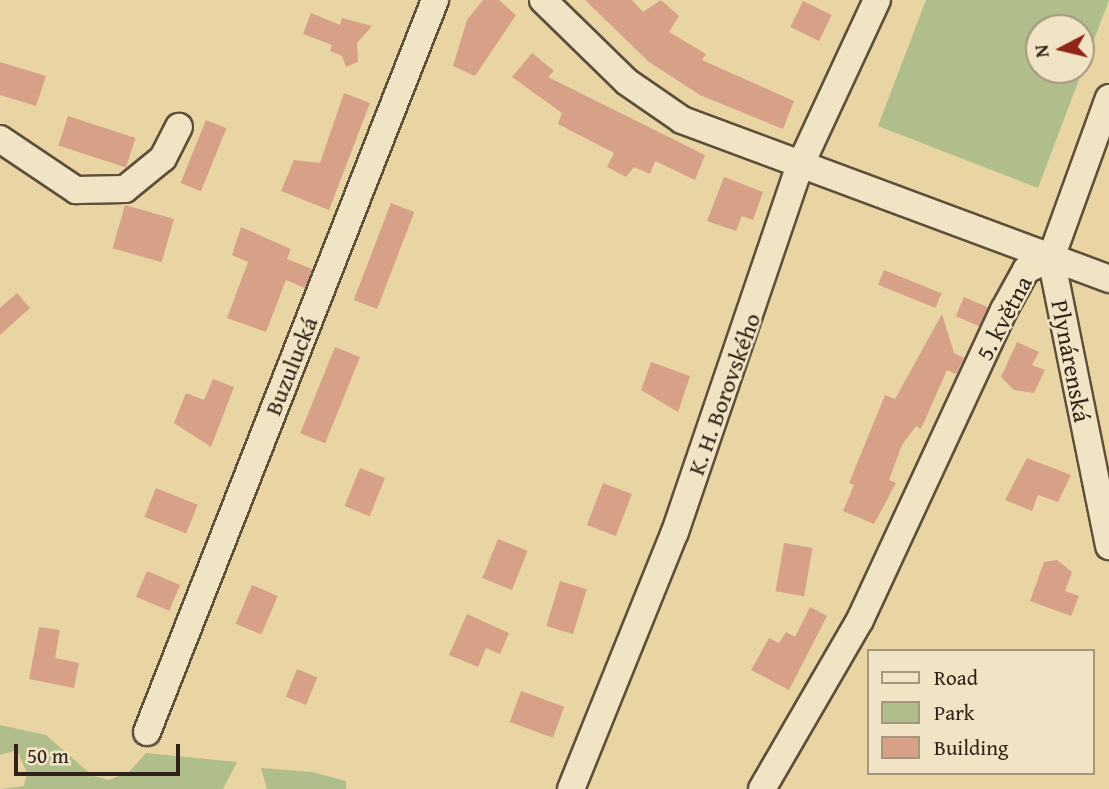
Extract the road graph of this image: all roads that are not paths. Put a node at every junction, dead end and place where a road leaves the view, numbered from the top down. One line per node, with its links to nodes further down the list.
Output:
1 (435, 0): 11 (street, Buzulucká)
2 (543, 0): 7 (street, 5. května)
3 (877, 0): 7 (street, K. H. Borovského)
4 (1109, 99): 8 (street)
5 (179, 127): 6 (street)
6 (0, 139)
7 (799, 168): 8 (street, 5. května); 12 (street, K. H. Borovského)
8 (1051, 258): 9 (street); 10 (street, Plynárenská); 13 (street, 5. května)
9 (1109, 279)
10 (1109, 546)
11 (147, 732)
12 (571, 789)
13 (762, 789)

